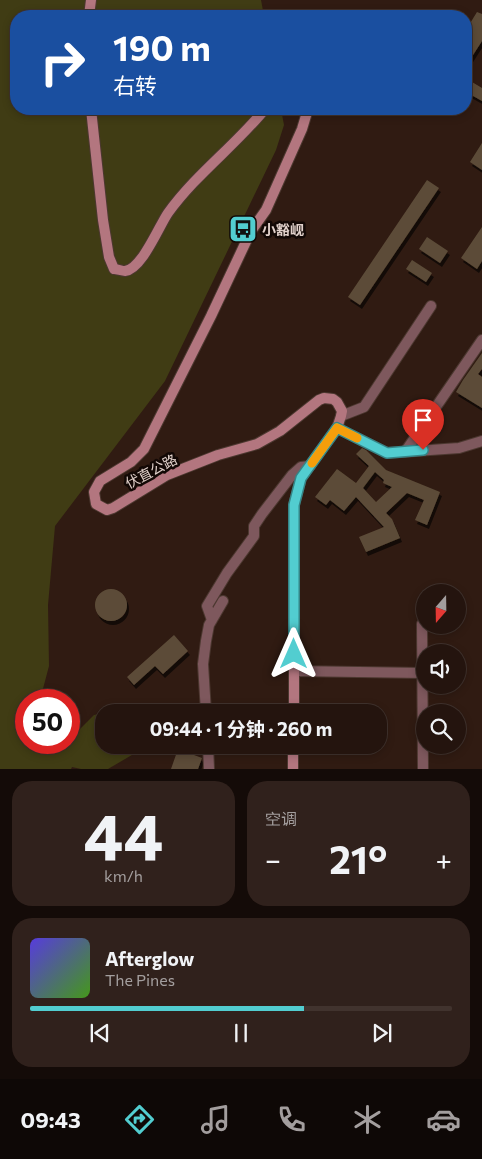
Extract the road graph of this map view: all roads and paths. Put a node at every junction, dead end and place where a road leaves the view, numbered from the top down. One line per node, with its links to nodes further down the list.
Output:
1 (92, 115): 2 (main road)
2 (260, 115)
3 (306, 115): 6 (main road, 伏直公路)
4 (431, 306): 6 (street)
5 (482, 340): 9 (street)
6 (341, 416): 7 (main road)
7 (337, 428): 9 (street); 10 (main road)
8 (482, 441): 9 (street)
9 (405, 452)
10 (310, 466): 12 (street); 13 (main road)
11 (223, 601): 12 (street)
12 (212, 620): 16 (street)
13 (294, 671): 14 (street); 17 (main road)
14 (416, 673)
15 (423, 694): 22 (street)
16 (206, 704)
17 (294, 704)
18 (208, 754): 20 (street)
19 (293, 754): 21 (main road)
20 (209, 769)
21 (293, 769)
22 (423, 769)

